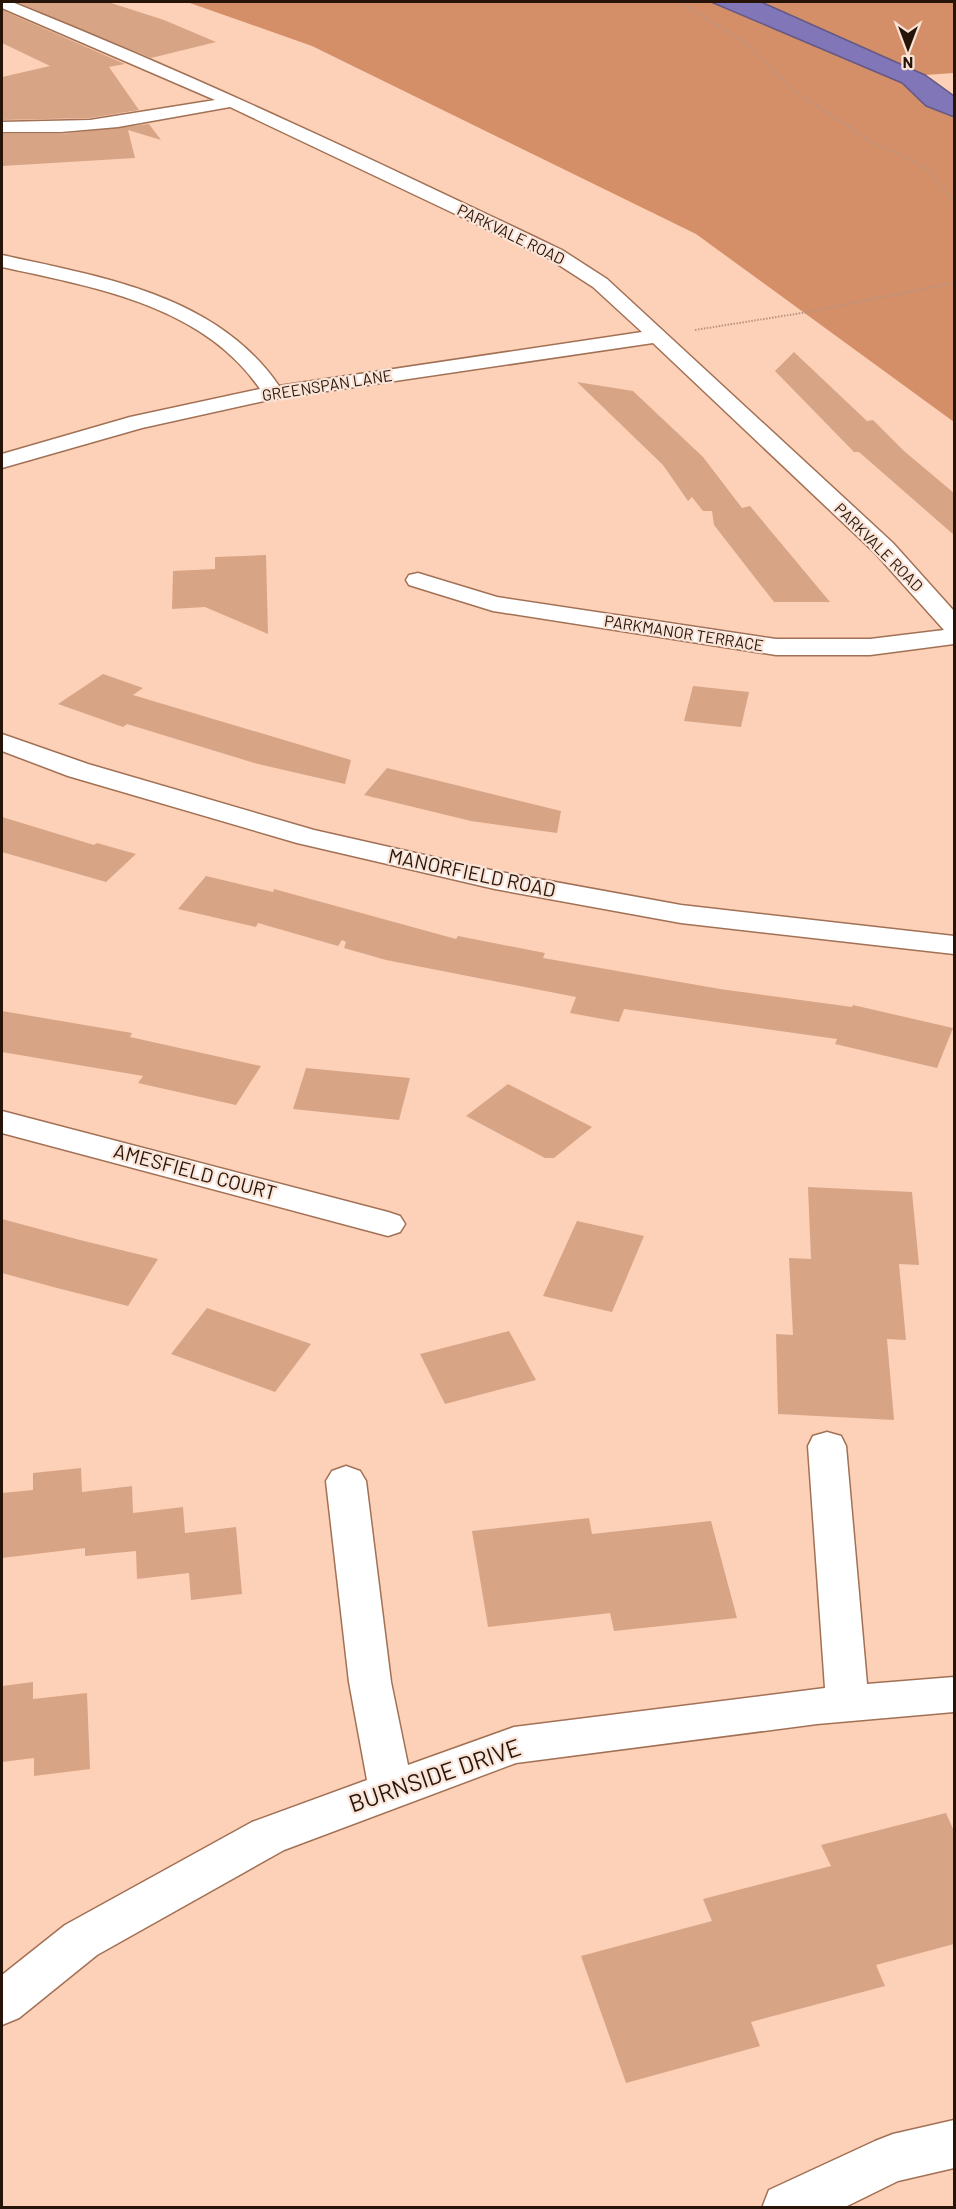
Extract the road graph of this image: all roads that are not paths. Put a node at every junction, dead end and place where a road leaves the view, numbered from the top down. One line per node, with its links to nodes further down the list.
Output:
1 (2, 3): 2 (street, PARKVALE ROAD)
2 (233, 101): 3 (street); 5 (street, PARKVALE ROAD)
3 (2, 127)
4 (2, 261): 6 (street)
5 (658, 336): 6 (street, GREENSPAN LANE); 9 (street, PARKVALE ROAD)
6 (273, 393): 7 (street, GREENSPAN LANE)
7 (2, 460)
8 (418, 580): 10 (street, PARKMANOR TERRACE)
9 (954, 626)
10 (954, 636)
11 (2, 742): 12 (street, MANORFIELD ROAD)
12 (954, 945)
13 (2, 1122): 14 (street, AMESFIELD COURT)
14 (387, 1224)
15 (827, 1446): 18 (street)
16 (346, 1481): 19 (street)
17 (954, 1695): 18 (street, BURNSIDE DRIVE)
18 (847, 1704): 19 (street, BURNSIDE DRIVE)
19 (391, 1791): 20 (street, BURNSIDE DRIVE)
20 (2, 2003)
21 (954, 2144): 22 (street)
22 (787, 2208)

